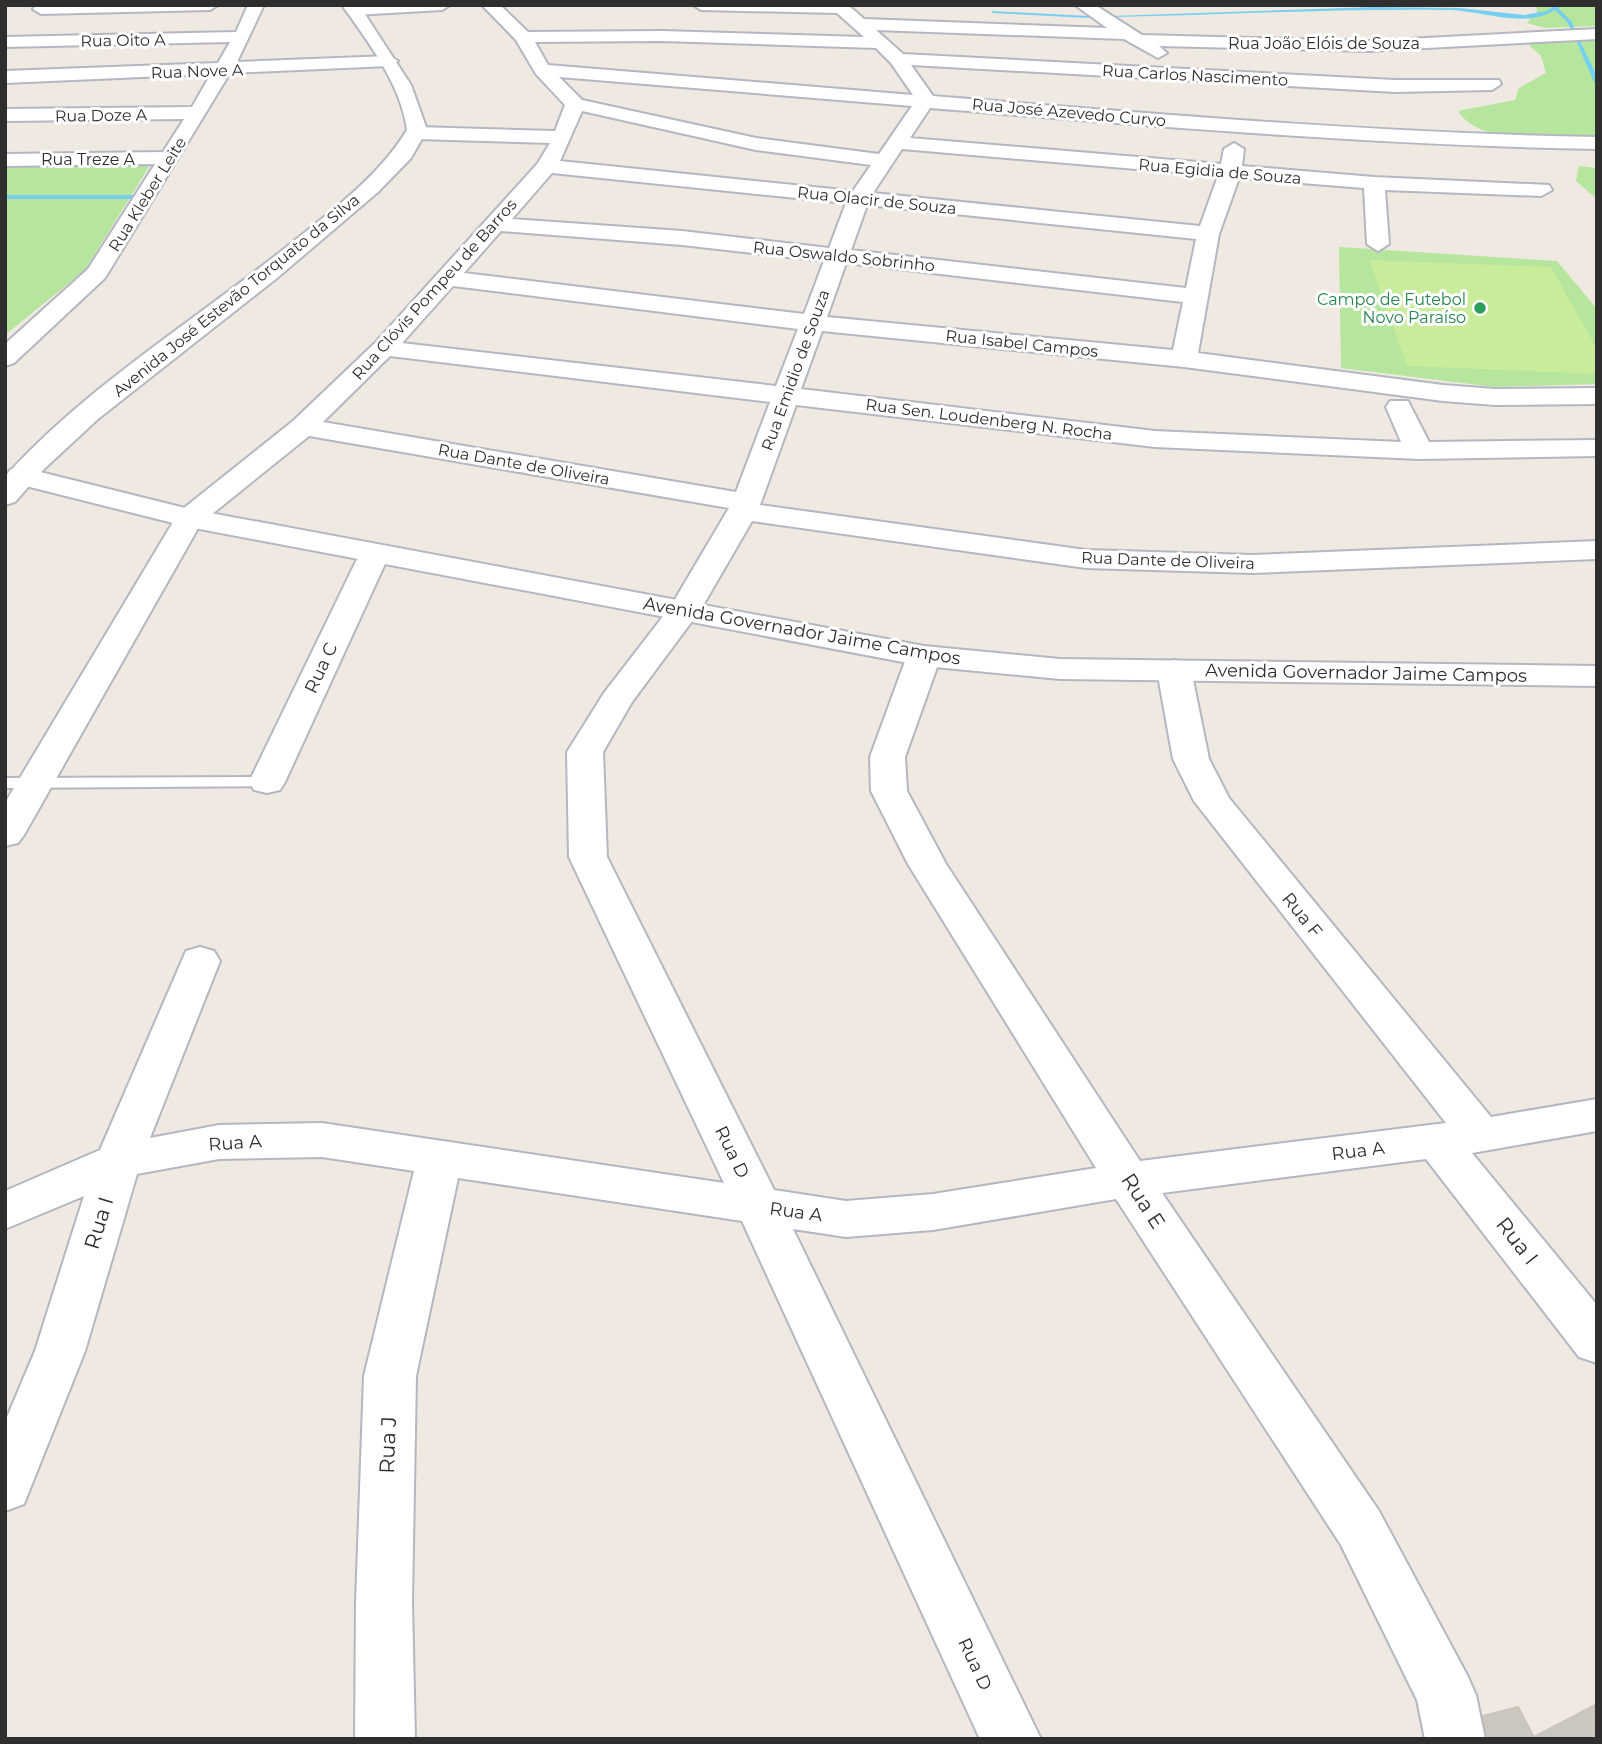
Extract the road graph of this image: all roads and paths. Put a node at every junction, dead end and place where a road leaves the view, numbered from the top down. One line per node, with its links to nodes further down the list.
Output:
1 (210, 5): 8 (street)
2 (256, 5): 11 (street, Rua Kleber Leite)
3 (442, 5): 7 (street)
4 (490, 5): 12 (street)
5 (701, 5): 9 (street, Rua João Elóis de Souza)
6 (1083, 5): 13 (street)
7 (352, 8): 17 (street)
8 (41, 9)
9 (845, 12): 13 (street, Rua João Elóis de Souza); 15 (street)
10 (1597, 34): 13 (street, Rua João Elóis de Souza)
11 (242, 37): 14 (street, Rua Oito A); 18 (street, Rua Kleber Leite)
12 (523, 37): 15 (street); 19 (street)
13 (1132, 37): 20 (street)
14 (5, 42)
15 (878, 43): 16 (street)
16 (898, 59): 20 (street, Rua Carlos Nascimento); 23 (street)
17 (389, 61): 18 (street, Rua Nove A); 28 (street)
18 (223, 70): 21 (street, Rua Nove A); 25 (street, Rua Kleber Leite)
19 (542, 70): 23 (street, Rua José Azevedo Curvo); 24 (street)
20 (1199, 76): 22 (street, Rua Carlos Nascimento); 27 (street)
21 (5, 77)
22 (1492, 84)
23 (926, 100): 27 (street, Rua José Azevedo Curvo); 31 (street, Rua Emidio de Souza)
24 (575, 104): 29 (street, Rua Clóvis Pompeu de Barros); 31 (street, Rua Egidia de Souza)
25 (198, 113): 26 (street, Rua Doze A); 32 (street, Rua Kleber Leite)
26 (5, 115)
27 (1238, 127): 30 (street, Rua José Azevedo Curvo); 35 (street)
28 (417, 133): 29 (street); 55 (street, Avenida José Estevão Torquato da Silva)
29 (563, 137): 34 (street, Rua Clóvis Pompeu de Barros)
30 (1597, 143)
31 (893, 152): 35 (street, Rua Egidia de Souza); 38 (street, Rua Emidio de Souza)
32 (170, 158): 33 (street, Rua Treze A); 47 (street, Rua Kleber Leite)
33 (5, 160)
34 (547, 166): 38 (street, Rua Olacir de Souza); 39 (street, Rua Clóvis Pompeu de Barros)
35 (1230, 173): 36 (street, Rua Egidia de Souza); 40 (street)
36 (1374, 183): 37 (street, Rua Egidia de Souza); 41 (street)
37 (1541, 190)
38 (859, 198): 40 (street, Rua Olacir de Souza); 42 (street, Rua Emidio de Souza)
39 (492, 225): 42 (street, Rua Oswaldo Sobrinho); 43 (street, Rua Clóvis Pompeu de Barros)
40 (1208, 234): 44 (street)
41 (1378, 244)
42 (836, 255): 44 (street, Rua Oswaldo Sobrinho); 45 (street, Rua Emidio de Souza)
43 (447, 278): 45 (street, Rua Isabel Campos); 46 (street, Rua Clóvis Pompeu de Barros)
44 (1195, 296): 48 (street)
45 (813, 323): 48 (street, Rua Isabel Campos); 49 (street, Rua Emidio de Souza)
46 (384, 348): 49 (street, Rua Sen. Loudenberg N. Rocha); 52 (street, Rua Clóvis Pompeu de Barros)
47 (5, 358)
48 (1184, 359): 50 (street, Rua Isabel Campos)
49 (787, 396): 54 (street, Rua Sen. Loudenberg N. Rocha); 56 (street, Rua Emidio de Souza)
50 (1597, 396)
51 (1399, 407): 54 (street)
52 (303, 426): 56 (street, Rua Dante de Oliveira); 57 (street, Rua Clóvis Pompeu de Barros)
53 (1597, 448): 54 (street, Rua Sen. Loudenberg N. Rocha)
54 (1419, 450)
55 (13, 486): 57 (street, Avenida Governador Jaime Campos)
56 (745, 507): 58 (street, Rua Dante de Oliveira); 60 (street, Rua Emidio de Souza)
57 (189, 518): 59 (street, Avenida Governador Jaime Campos); 65 (street, Rua Clóvis Pompeu de Barros)
58 (1597, 550)
59 (374, 555): 60 (street, Avenida Governador Jaime Campos); 64 (street, Rua C)
60 (685, 610): 61 (street, Avenida Governador Jaime Campos); 73 (street, Rua D)
61 (924, 656): 62 (street, Avenida Governador Jaime Campos); 72 (street, Rua E)
62 (1174, 670): 63 (street, Avenida Governador Jaime Campos); 69 (street, Rua F)
63 (1597, 676)
64 (267, 782): 65 (lane)
65 (19, 784): 66 (street, Rua Clóvis Pompeu de Barros)
66 (5, 835)
67 (200, 961): 71 (street, Rua I)
68 (1597, 1115): 69 (street, Rua A)
69 (1459, 1138): 72 (street, Rua A); 75 (street, Rua I)
70 (440, 1156): 71 (street, Rua A); 73 (street, Rua A); 77 (street, Rua J)
71 (118, 1161): 74 (street, Rua A); 76 (street, Rua I)
72 (1128, 1180): 73 (street, Rua A); 79 (street, Rua E)
73 (759, 1207): 78 (street, Rua D)
74 (5, 1211)
75 (1597, 1342)
76 (5, 1487)
77 (385, 1739)
78 (1011, 1739)
79 (1455, 1739)

